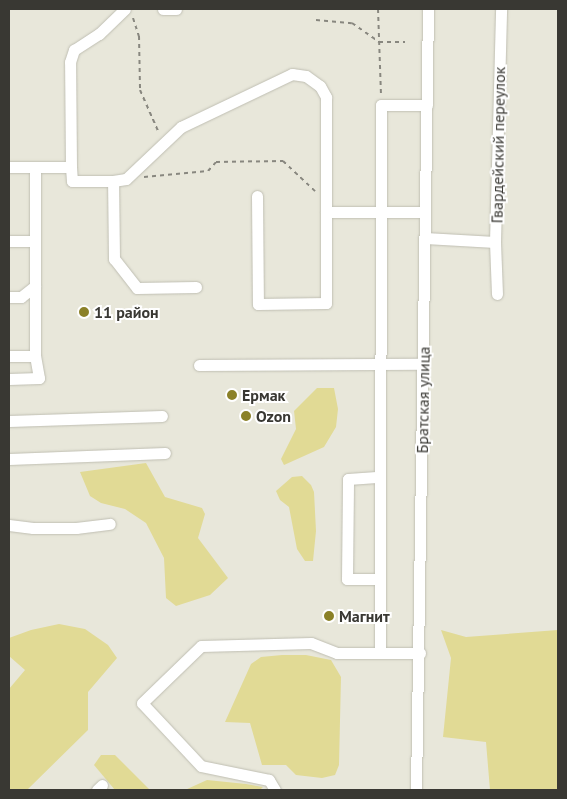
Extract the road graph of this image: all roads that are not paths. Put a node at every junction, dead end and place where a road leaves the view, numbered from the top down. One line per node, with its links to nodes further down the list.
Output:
1 (124, 9): 9 (street)
2 (163, 9): 3 (street)
3 (176, 9)
4 (428, 9): 6 (street, Братская улица)
5 (501, 9): 18 (street, Гвардейский переулок)
6 (427, 105): 13 (street, Братская улица); 14 (street)
7 (9, 167): 8 (street)
8 (35, 167): 9 (street); 17 (street)
9 (71, 167): 10 (street)
10 (112, 181): 12 (street); 20 (street)
11 (257, 196): 12 (street)
12 (326, 207): 14 (street)
13 (425, 212): 14 (street); 15 (street, Братская улица)
14 (380, 213): 25 (street)
15 (425, 238): 18 (street, Гвардейский переулок); 26 (street, Братская улица)
16 (9, 241): 17 (street)
17 (35, 241): 19 (street)
18 (495, 242): 21 (street)
19 (35, 286): 22 (street); 24 (street)
20 (196, 286)
21 (496, 294)
22 (9, 297)
23 (9, 356): 24 (street)
24 (35, 356): 28 (street)
25 (380, 364): 26 (street); 27 (street); 33 (street)
26 (423, 364): 38 (street, Братская улица)
27 (199, 365)
28 (9, 379)
29 (162, 416): 30 (street)
30 (9, 421)
31 (166, 453): 32 (street)
32 (9, 460)
33 (380, 477): 36 (street); 36 (street)
34 (110, 524): 35 (street)
35 (9, 525)
36 (380, 579): 37 (street)
37 (380, 653): 38 (street); 39 (street)
38 (420, 653): 40 (street, Братская улица)
39 (275, 790)
40 (416, 790)

